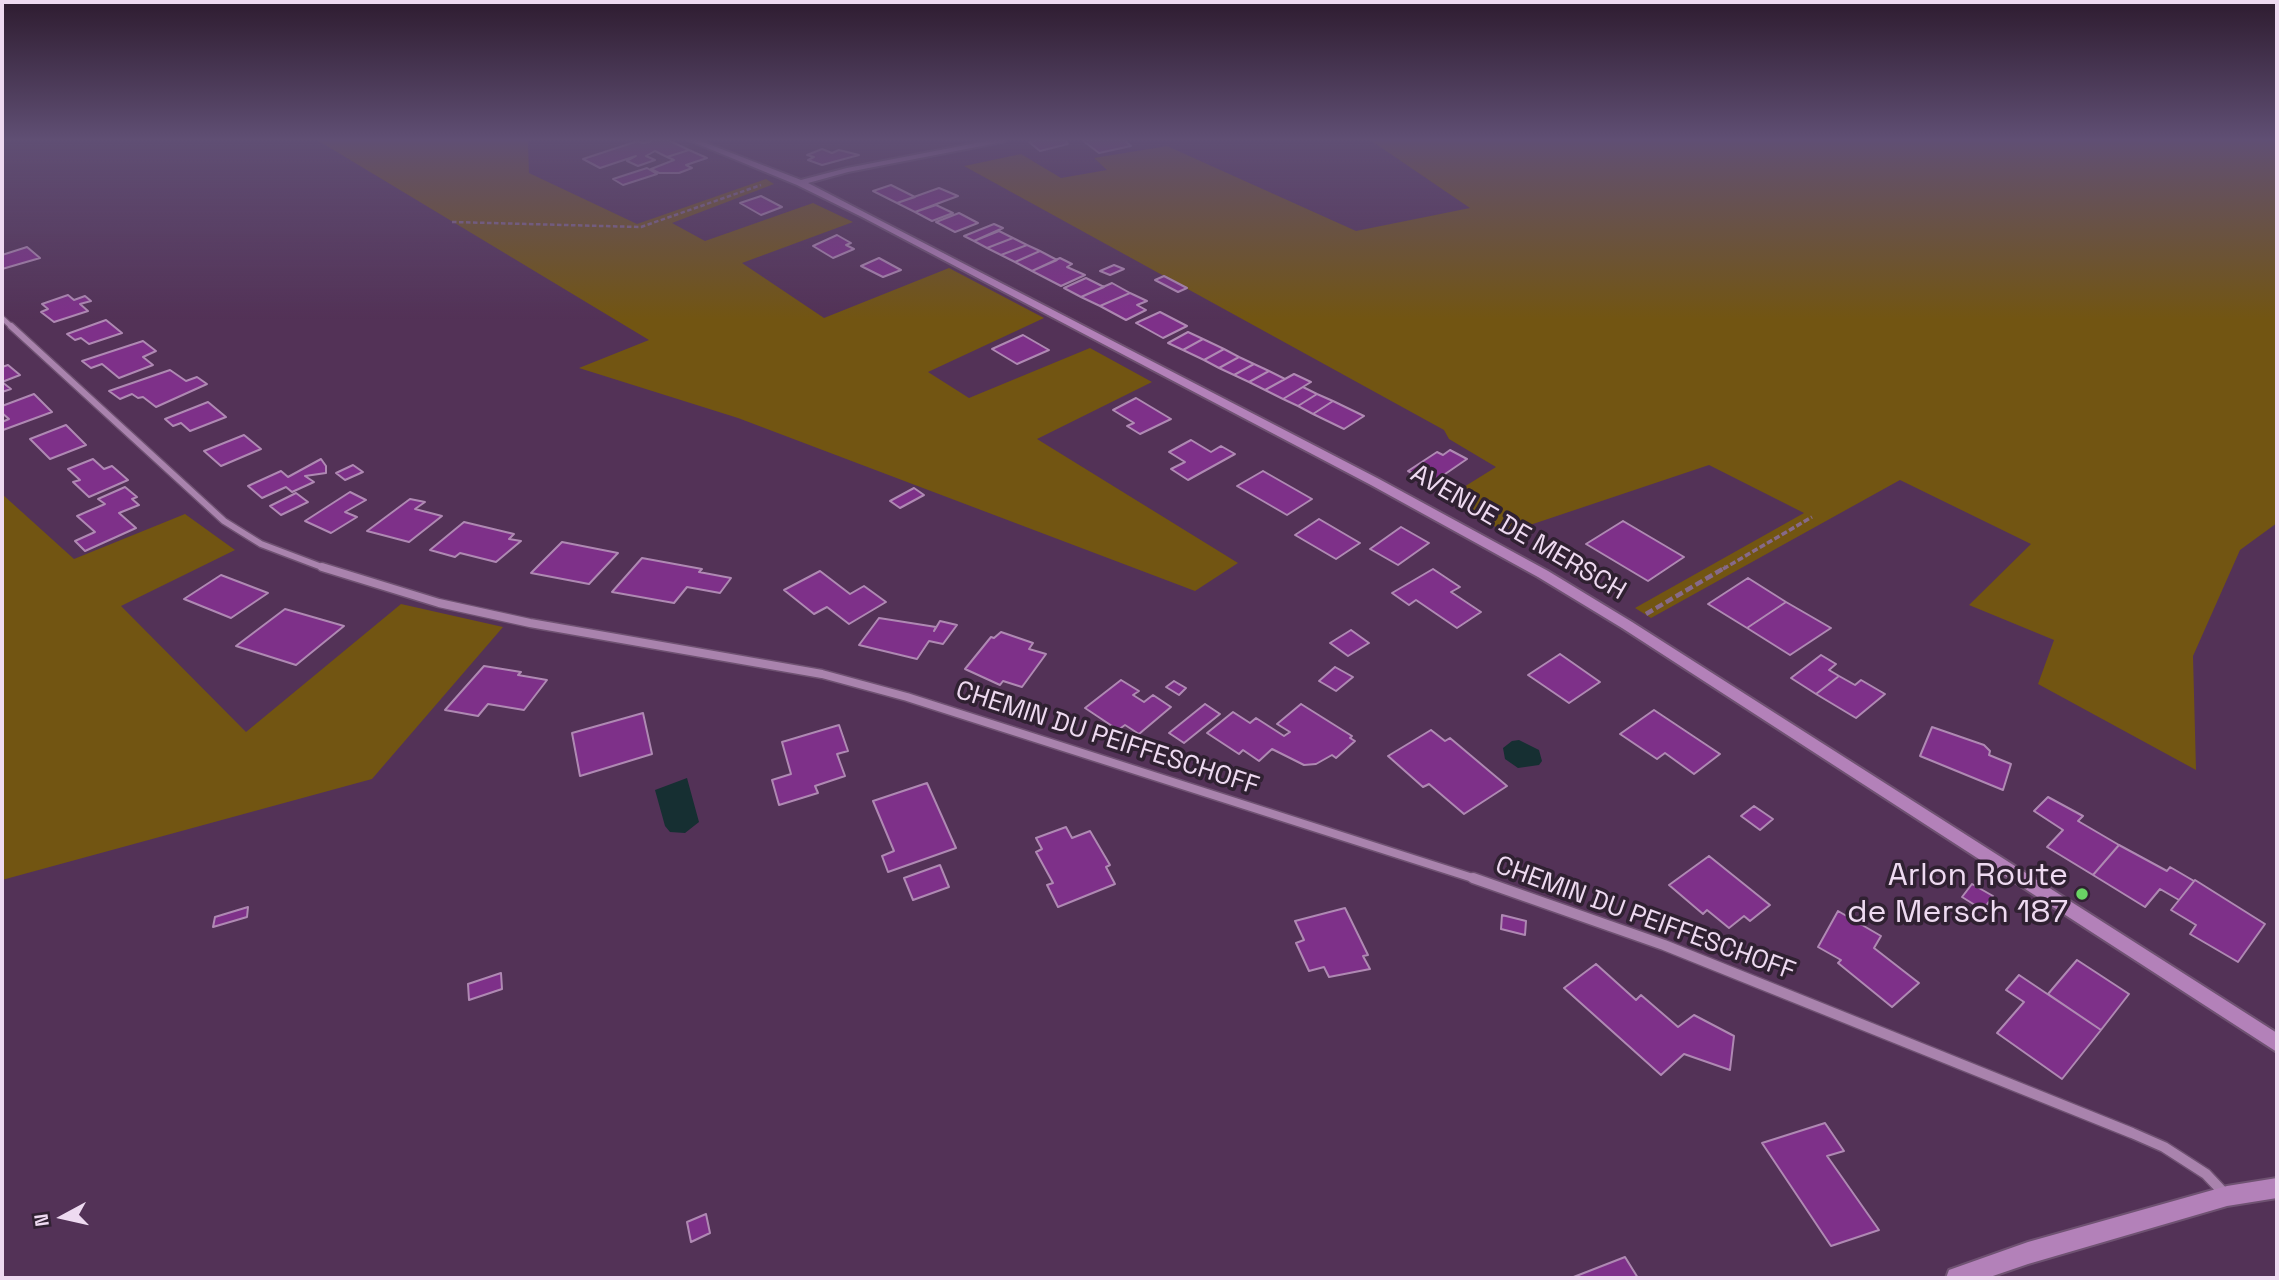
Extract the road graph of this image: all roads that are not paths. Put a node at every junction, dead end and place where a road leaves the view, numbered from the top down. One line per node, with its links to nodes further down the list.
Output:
1 (832, 200): 3 (main road, AVENUE DE MERSCH)
2 (2, 318): 5 (street, CHEMIN DU PEIFFESCHOFF)
3 (2277, 1043)
4 (2277, 1188): 5 (main road)
5 (2227, 1196): 6 (main road)
6 (1957, 1278)

